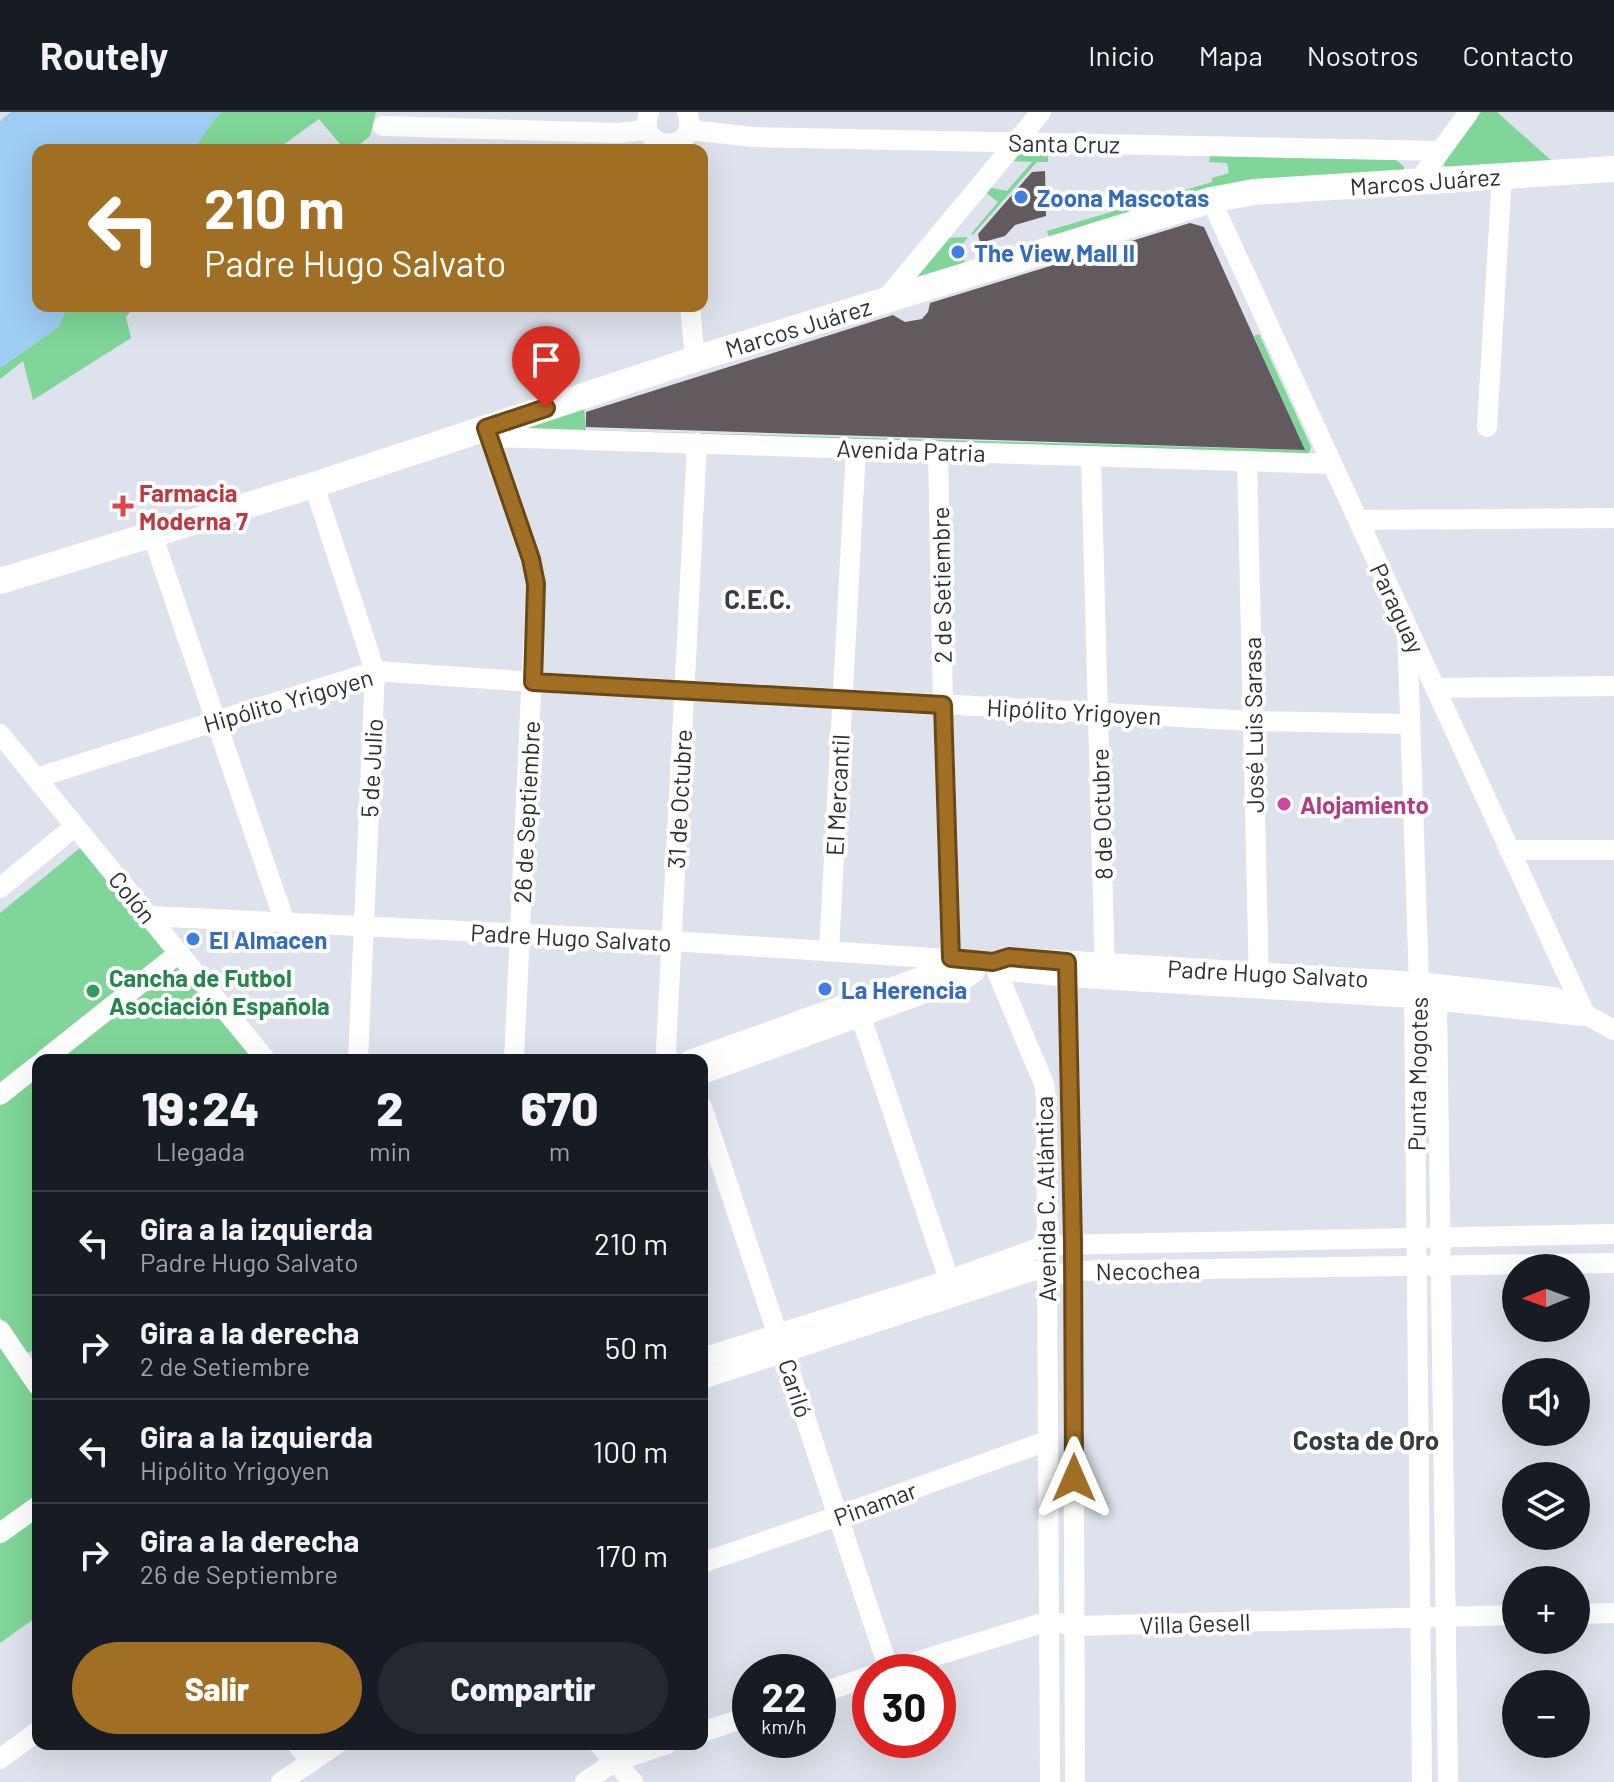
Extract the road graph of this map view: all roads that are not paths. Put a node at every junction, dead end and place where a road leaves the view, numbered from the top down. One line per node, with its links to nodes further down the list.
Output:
1 (1041, 112): 6 (street)
2 (1469, 112): 7 (street)
3 (648, 117): 4 (street); 5 (street)
4 (383, 126)
5 (680, 134): 6 (street, Santa Cruz)
6 (1016, 141): 7 (street, Santa Cruz); 12 (street)
7 (1440, 151): 10 (street)
8 (1614, 169): 9 (main road, Marcos Juárez)
9 (1502, 176): 10 (main road, Marcos Juárez); 15 (street)
10 (1417, 183): 11 (main road, Marcos Juárez)
11 (1211, 200): 12 (main road, Marcos Juárez); 22 (street, Paraguay)
12 (885, 300): 14 (main road, Marcos Juárez)
13 (691, 312): 14 (street)
14 (695, 359): 16 (main road, Marcos Juárez)
15 (1487, 427)
16 (488, 432): 17 (street, Avenida Patria); 23 (main road, Marcos Juárez); 30 (street, 26 de Septiembre)
17 (697, 443): 18 (street, Avenida Patria); 33 (street, 31 de Octubre)
18 (856, 449): 19 (street, Avenida Patria); 34 (street, El Mercantil)
19 (938, 451): 20 (street, Avenida Patria); 35 (street, 2 de Setiembre)
20 (1091, 456): 21 (street, Avenida Patria); 36 (street, 8 de Octubre)
21 (1247, 461): 22 (street, Avenida Patria); 38 (street, José Luis Sarasa)
22 (1332, 464): 25 (street, Paraguay)
23 (314, 485): 26 (main road, Marcos Juárez); 29 (street, 5 de Julio)
24 (1614, 518): 25 (street)
25 (1358, 520): 28 (street, Paraguay)
26 (152, 534): 27 (main road, Marcos Juárez); 37 (street)
27 (0, 581)
28 (1407, 627): 32 (street, Paraguay); 39 (street)
29 (375, 671): 30 (street, Hipólito Yrigoyen); 37 (street, Hipólito Yrigoyen); 48 (street, 5 de Julio)
30 (533, 682): 33 (street, Hipólito Yrigoyen); 49 (street, 26 de Septiembre)
31 (1614, 686): 32 (street)
32 (1435, 688): 43 (street, Paraguay)
33 (684, 690): 34 (street, Hipólito Yrigoyen); 50 (street, 31 de Octubre)
34 (843, 699): 35 (street, Hipólito Yrigoyen); 51 (street, El Mercantil)
35 (943, 705): 36 (street, Hipólito Yrigoyen); 53 (street, 2 de Setiembre)
36 (1098, 712): 38 (street, Hipólito Yrigoyen); 56 (street, 8 de Octubre)
37 (215, 721): 41 (street, Hipólito Yrigoyen); 47 (street)
38 (1253, 721): 39 (street, Hipólito Yrigoyen); 58 (street, José Luis Sarasa)
39 (1410, 724): 59 (street)
40 (0, 734): 41 (street, Colón)
41 (36, 778): 42 (street, Colón)
42 (75, 826): 45 (street); 46 (street, Colón)
43 (1509, 850): 44 (street); 61 (street, Paraguay)
44 (1614, 850)
45 (0, 888)
46 (149, 916): 47 (street, Padre Hugo Salvato); 52 (street, Colón)
47 (285, 923): 48 (street, Padre Hugo Salvato)
48 (364, 927): 49 (street, Padre Hugo Salvato); 66 (street, 5 de Julio)
49 (520, 934): 50 (street, Padre Hugo Salvato); 67 (street, 26 de Septiembre)
50 (672, 941): 51 (street, Padre Hugo Salvato); 68 (street, 31 de Octubre)
51 (829, 950): 53 (street, Padre Hugo Salvato)
52 (179, 953): 64 (street); 65 (street, Colón)
53 (951, 958): 54 (street, Padre Hugo Salvato); 57 (street); 69 (street)
54 (993, 962): 55 (street, Padre Hugo Salvato); 57 (street); 78 (street, Avenida C. Atlántica)
55 (1067, 969): 56 (street, Padre Hugo Salvato); 77 (street, Avenida C. Atlántica)
56 (1105, 972): 58 (street, Padre Hugo Salvato)
57 (964, 979): 62 (street)
58 (1259, 980): 59 (street, Padre Hugo Salvato)
59 (1417, 990): 60 (street, Punta Mogotes); 61 (street, Padre Hugo Salvato); 75 (street, Punta Mogotes)
60 (1437, 1000): 61 (street, Padre Hugo Salvato); 76 (street, Punta Mogotes)
61 (1586, 1016): 63 (street, Padre Hugo Salvato)
62 (861, 1017): 71 (street); 84 (street)
63 (1614, 1030)
64 (52, 1054)
65 (261, 1054)
66 (358, 1054)
67 (514, 1054)
68 (667, 1054)
69 (707, 1054)
70 (32, 1070): 72 (street)
71 (708, 1072)
72 (0, 1095)
73 (708, 1125): 86 (street, Cariló)
74 (1614, 1234): 76 (street, Necochea)
75 (1418, 1238): 76 (street, Necochea); 77 (street, Necochea); 80 (street, Punta Mogotes)
76 (1442, 1238): 81 (street, Punta Mogotes)
77 (1073, 1243): 78 (street, Necochea); 83 (street, Avenida C. Atlántica)
78 (1047, 1245): 82 (street, Avenida C. Atlántica); 84 (street, Necochea)
79 (1614, 1263): 81 (street, Necochea)
80 (1418, 1266): 81 (street, Necochea); 83 (street, Necochea); 98 (street, Punta Mogotes)
81 (1442, 1266): 99 (street, Punta Mogotes)
82 (1047, 1270): 83 (street, Necochea); 86 (street, Necochea); 90 (street, Avenida C. Atlántica)
83 (1073, 1271): 101 (street, Avenida C. Atlántica)
84 (949, 1280): 86 (street, Necochea)
85 (0, 1330): 88 (street)
86 (781, 1343): 87 (street, Necochea); 89 (street, Necochea); 92 (street, Cariló)
87 (708, 1357)
88 (32, 1369)
89 (708, 1376)
90 (1047, 1441): 92 (street, Pinamar); 100 (street, Avenida C. Atlántica)
91 (32, 1510): 93 (street)
92 (838, 1516): 94 (street, Pinamar); 102 (street, Cariló)
93 (0, 1533)
94 (708, 1561)
95 (1614, 1613): 96 (street)
96 (1590, 1614)
97 (1502, 1615): 99 (street, Villa Gesell)
98 (1421, 1616): 99 (street, Villa Gesell); 101 (street, Villa Gesell); 119 (street, Punta Mogotes)
99 (1447, 1616): 120 (street, Punta Mogotes)
100 (1049, 1621): 101 (street, Villa Gesell); 103 (street, Villa Gesell); 117 (street, Avenida C. Atlántica)
101 (1075, 1626): 118 (street, Avenida C. Atlántica)
102 (876, 1654)
103 (942, 1654)
104 (732, 1722): 105 (street)
105 (708, 1730)
106 (32, 1735): 111 (street)
107 (302, 1750): 112 (street)
108 (328, 1750): 112 (street)
109 (604, 1750): 113 (street)
110 (649, 1750): 113 (street)
111 (0, 1759)
112 (311, 1762): 114 (street)
113 (614, 1762): 115 (street); 116 (street)
114 (281, 1782)
115 (585, 1782)
116 (633, 1782)
117 (1050, 1782)
118 (1075, 1782)
119 (1422, 1782)
120 (1448, 1782)

